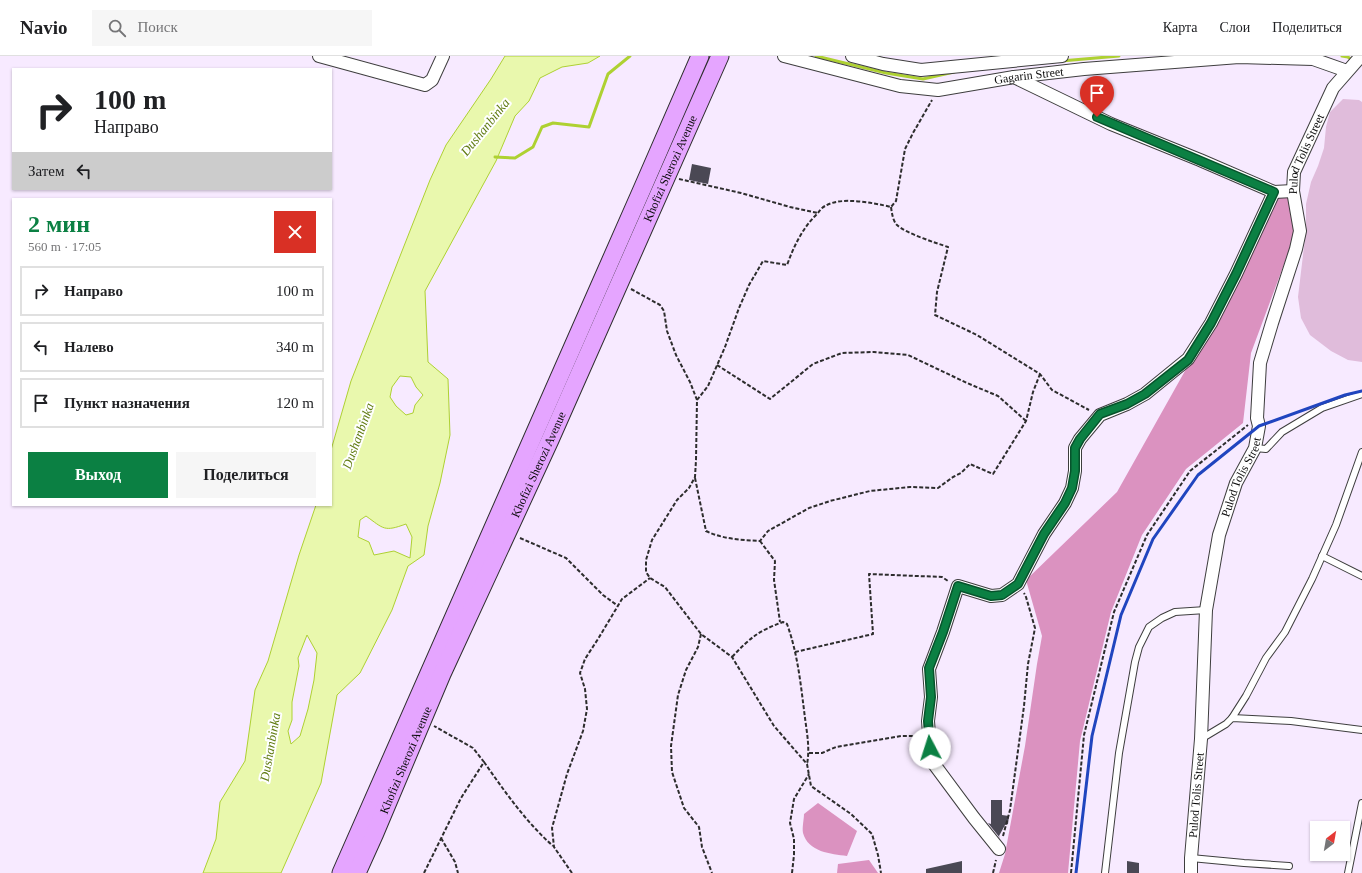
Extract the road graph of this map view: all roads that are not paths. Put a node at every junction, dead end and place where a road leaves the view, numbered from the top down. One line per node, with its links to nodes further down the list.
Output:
1 (319, 56): 2 (street)
2 (443, 56)
3 (700, 56): 27 (main road, Khofizi Sherozi Avenue)
4 (720, 56): 28 (main road, Khofizi Sherozi Avenue)
5 (784, 56): 11 (street, Gagarin Street)
6 (852, 56): 9 (street)
7 (1062, 56): 9 (street)
8 (1361, 56): 10 (street, Pulod Tolis Street)
9 (996, 59)
10 (1348, 71): 11 (street, Gagarin Street); 12 (street, Pulod Tolis Street)
11 (1014, 77): 13 (street)
12 (1293, 191): 13 (street); 15 (street, Pulod Tolis Street)
13 (1274, 192): 24 (street)
14 (1362, 394): 15 (lane)
15 (1255, 448): 19 (street, Pulod Tolis Street)
16 (1362, 452): 17 (lane)
17 (1322, 556): 18 (lane); 20 (lane)
18 (1362, 576)
19 (1206, 610): 22 (street, Pulod Tolis Street); 29 (lane)
20 (1232, 718): 21 (lane); 22 (lane)
21 (1362, 730)
22 (1201, 739): 25 (street, Pulod Tolis Street)
23 (1362, 803): 31 (lane)
24 (999, 849)
25 (1191, 858): 26 (lane); 30 (street, Pulod Tolis Street)
26 (1289, 866)
27 (341, 873)
28 (357, 873)
29 (1105, 873)
30 (1191, 873)
31 (1348, 873)

